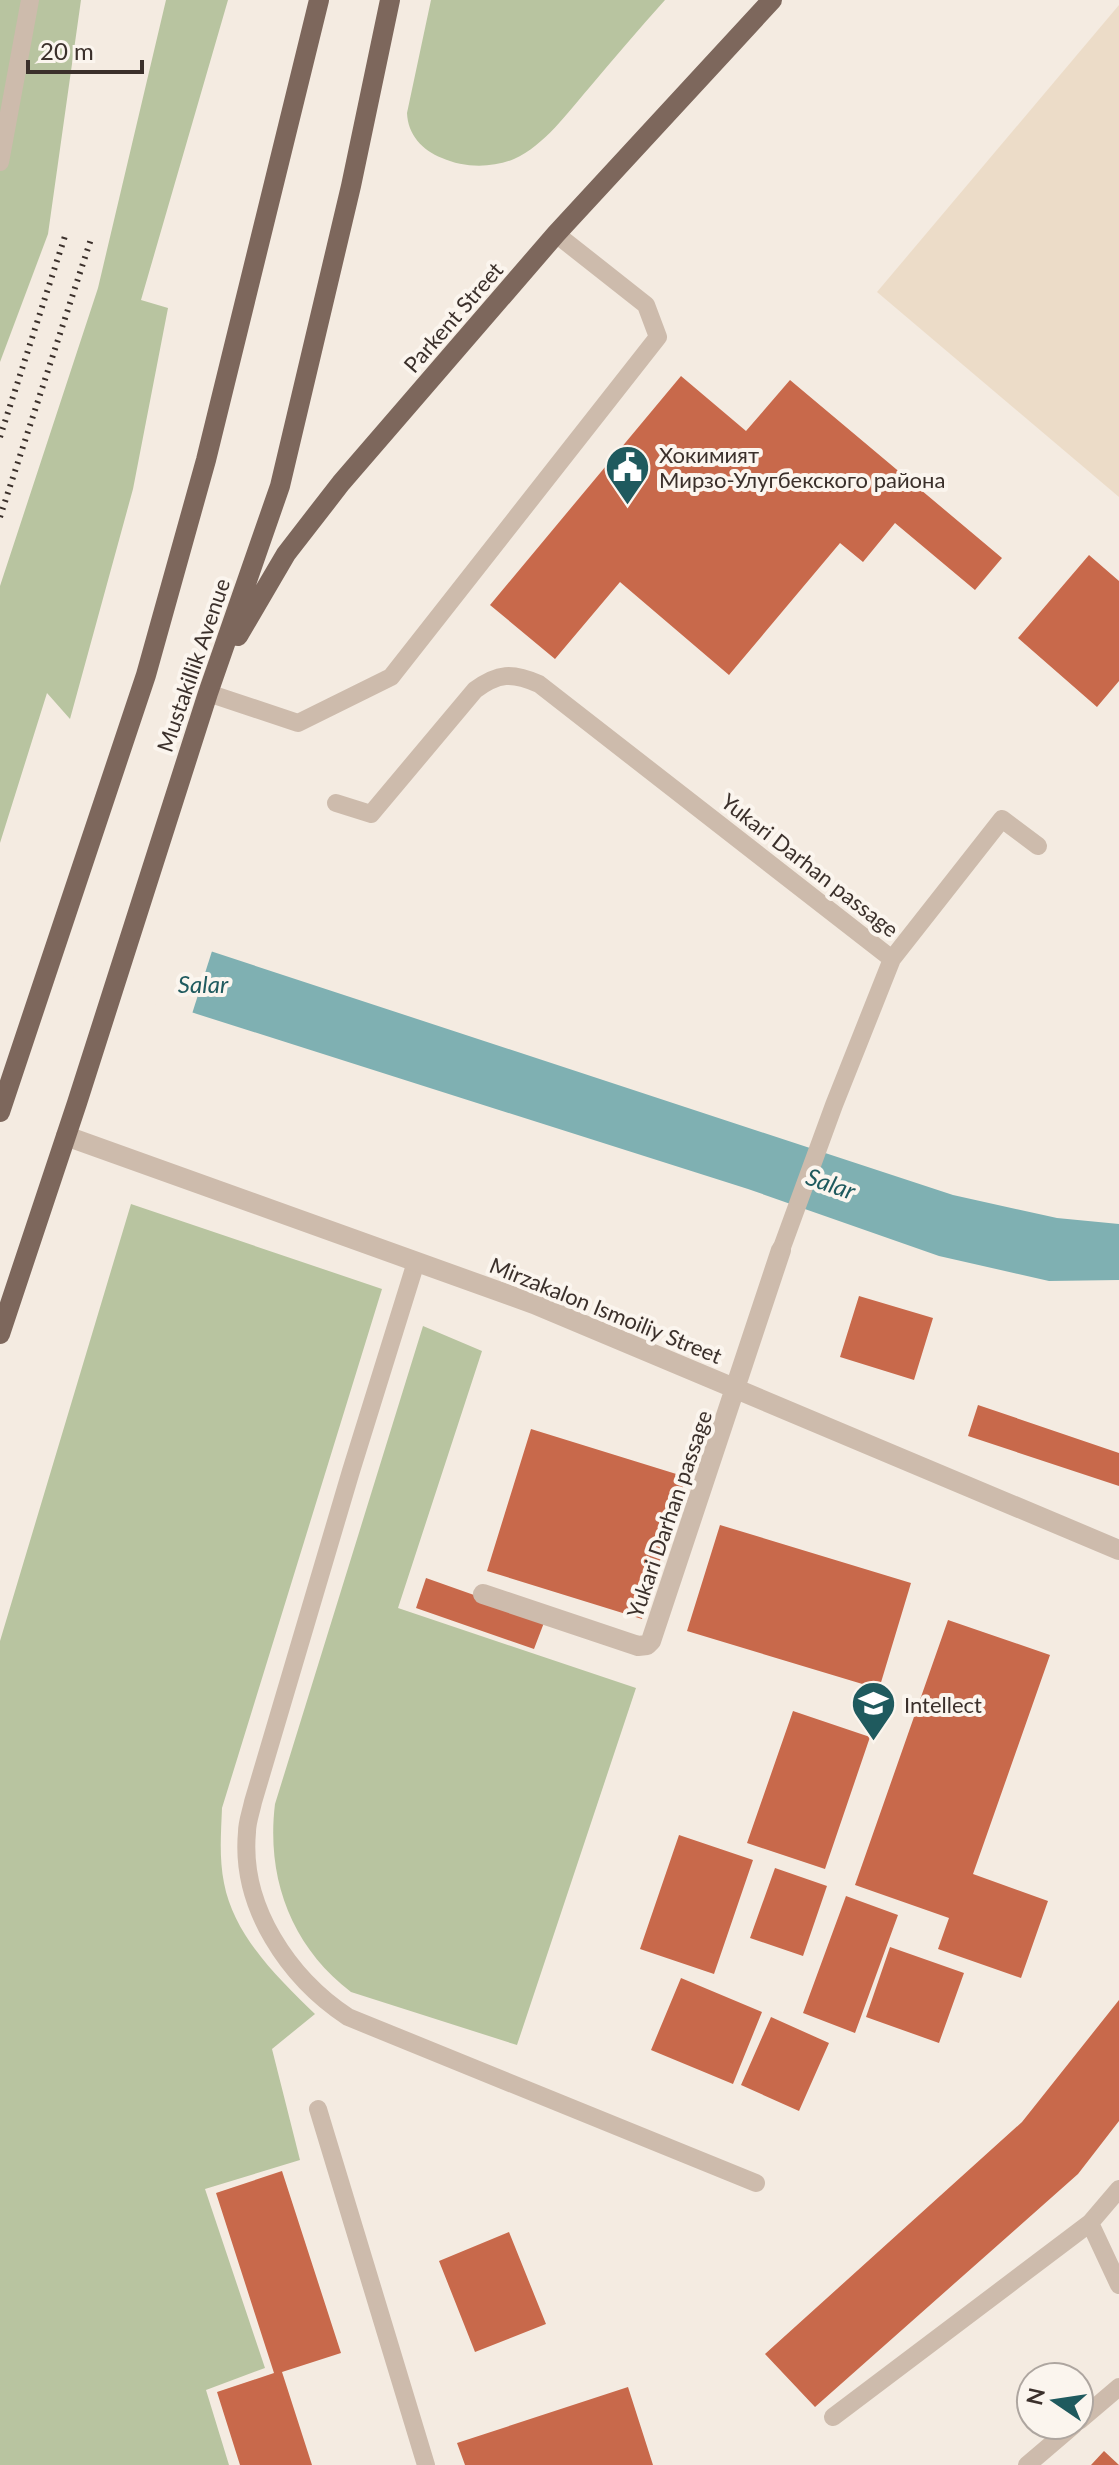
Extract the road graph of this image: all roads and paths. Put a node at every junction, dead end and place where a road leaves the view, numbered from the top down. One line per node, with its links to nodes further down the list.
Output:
1 (30, 0): 5 (lane)
2 (319, 0): 11 (main road, Mustakillik Avenue)
3 (390, 0): 7 (main road, Mustakillik Avenue)
4 (767, 4): 6 (main road, Parkent Street)
5 (0, 162)
6 (556, 234): 7 (main road, Parkent Street); 7 (lane)
7 (208, 693): 12 (main road, Mustakillik Avenue)
8 (336, 803): 10 (lane, Yukari Darhan passage)
9 (1038, 846): 10 (lane)
10 (892, 959): 13 (lane, Yukari Darhan passage)
11 (0, 1112)
12 (66, 1136): 14 (street, Mirzakalon Ismoiliy Street); 15 (main road, Mustakillik Avenue)
13 (781, 1250): 16 (street, Yukari Darhan passage)
14 (416, 1262): 16 (street, Mirzakalon Ismoiliy Street); 20 (lane)
15 (0, 1334)
16 (736, 1388): 17 (street, Mirzakalon Ismoiliy Street); 18 (street, Yukari Darhan passage)
17 (1119, 1550)
18 (483, 1594)
19 (318, 2109): 28 (lane)
20 (756, 2183)
21 (1119, 2189): 22 (lane)
22 (1090, 2223): 23 (lane); 26 (lane)
23 (1119, 2285)
24 (1119, 2387): 25 (lane)
25 (1095, 2408)
26 (833, 2417)
27 (1056, 2441): 29 (lane)
28 (426, 2465)
29 (1027, 2465)

